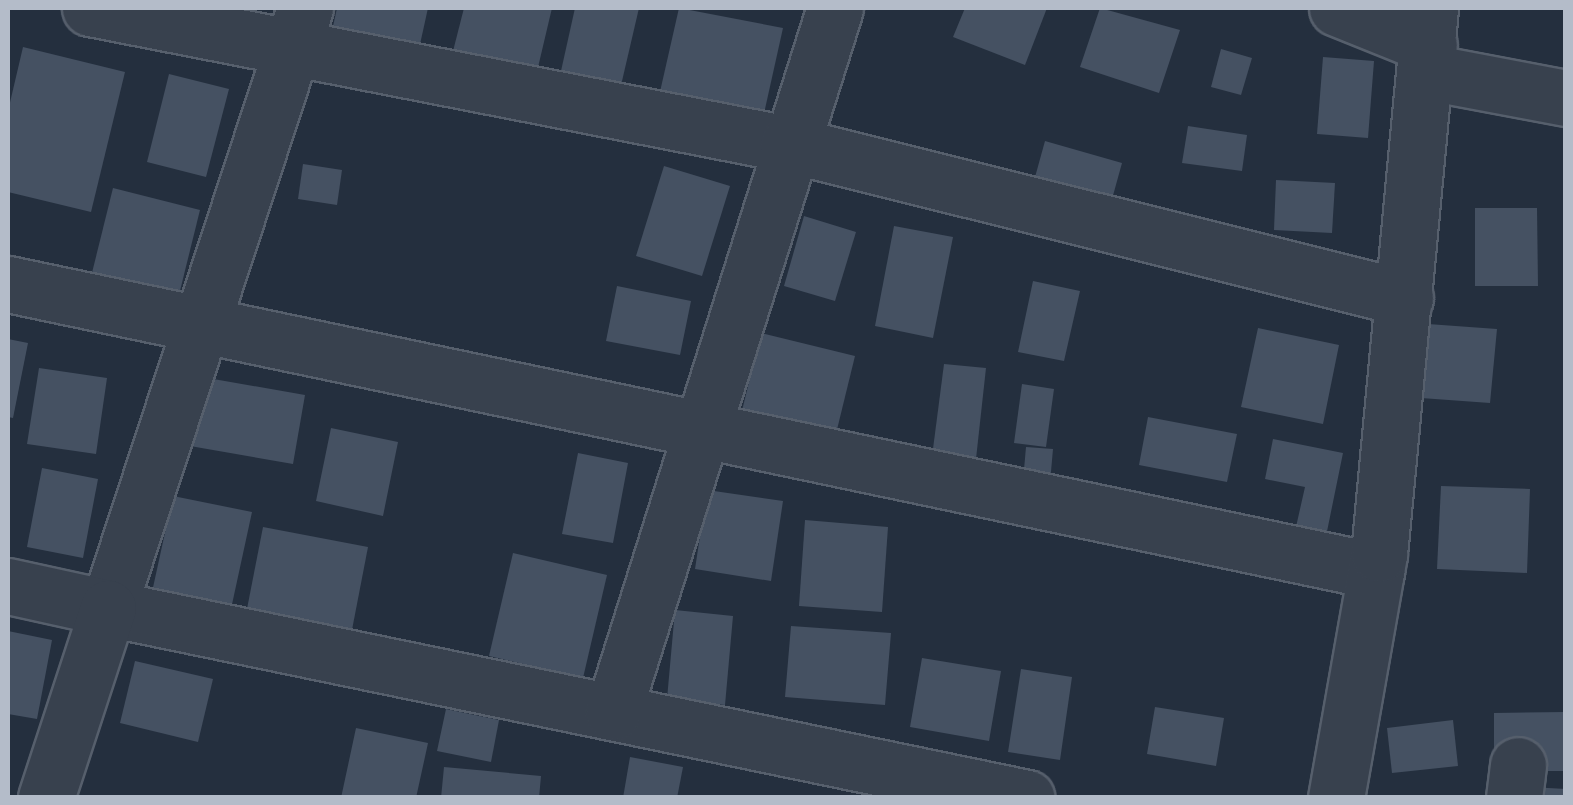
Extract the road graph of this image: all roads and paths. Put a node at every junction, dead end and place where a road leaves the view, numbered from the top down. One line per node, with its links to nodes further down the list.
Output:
1 (90, 8): 4 (street)
2 (835, 8): 7 (street)
3 (1337, 8): 5 (street)
4 (298, 27): 7 (street); 10 (street)
5 (1429, 41): 6 (street); 9 (street)
6 (1566, 98)
7 (788, 144): 9 (street); 11 (street)
8 (8, 284): 10 (street)
9 (1405, 298): 12 (street)
10 (197, 324): 11 (street); 14 (street)
11 (700, 429): 12 (street); 15 (street)
12 (1376, 572): 18 (street)
13 (8, 586): 14 (street)
14 (108, 608): 15 (street); 16 (street)
15 (614, 712): 17 (street)
16 (46, 798)
17 (1027, 798)
18 (1336, 798)

